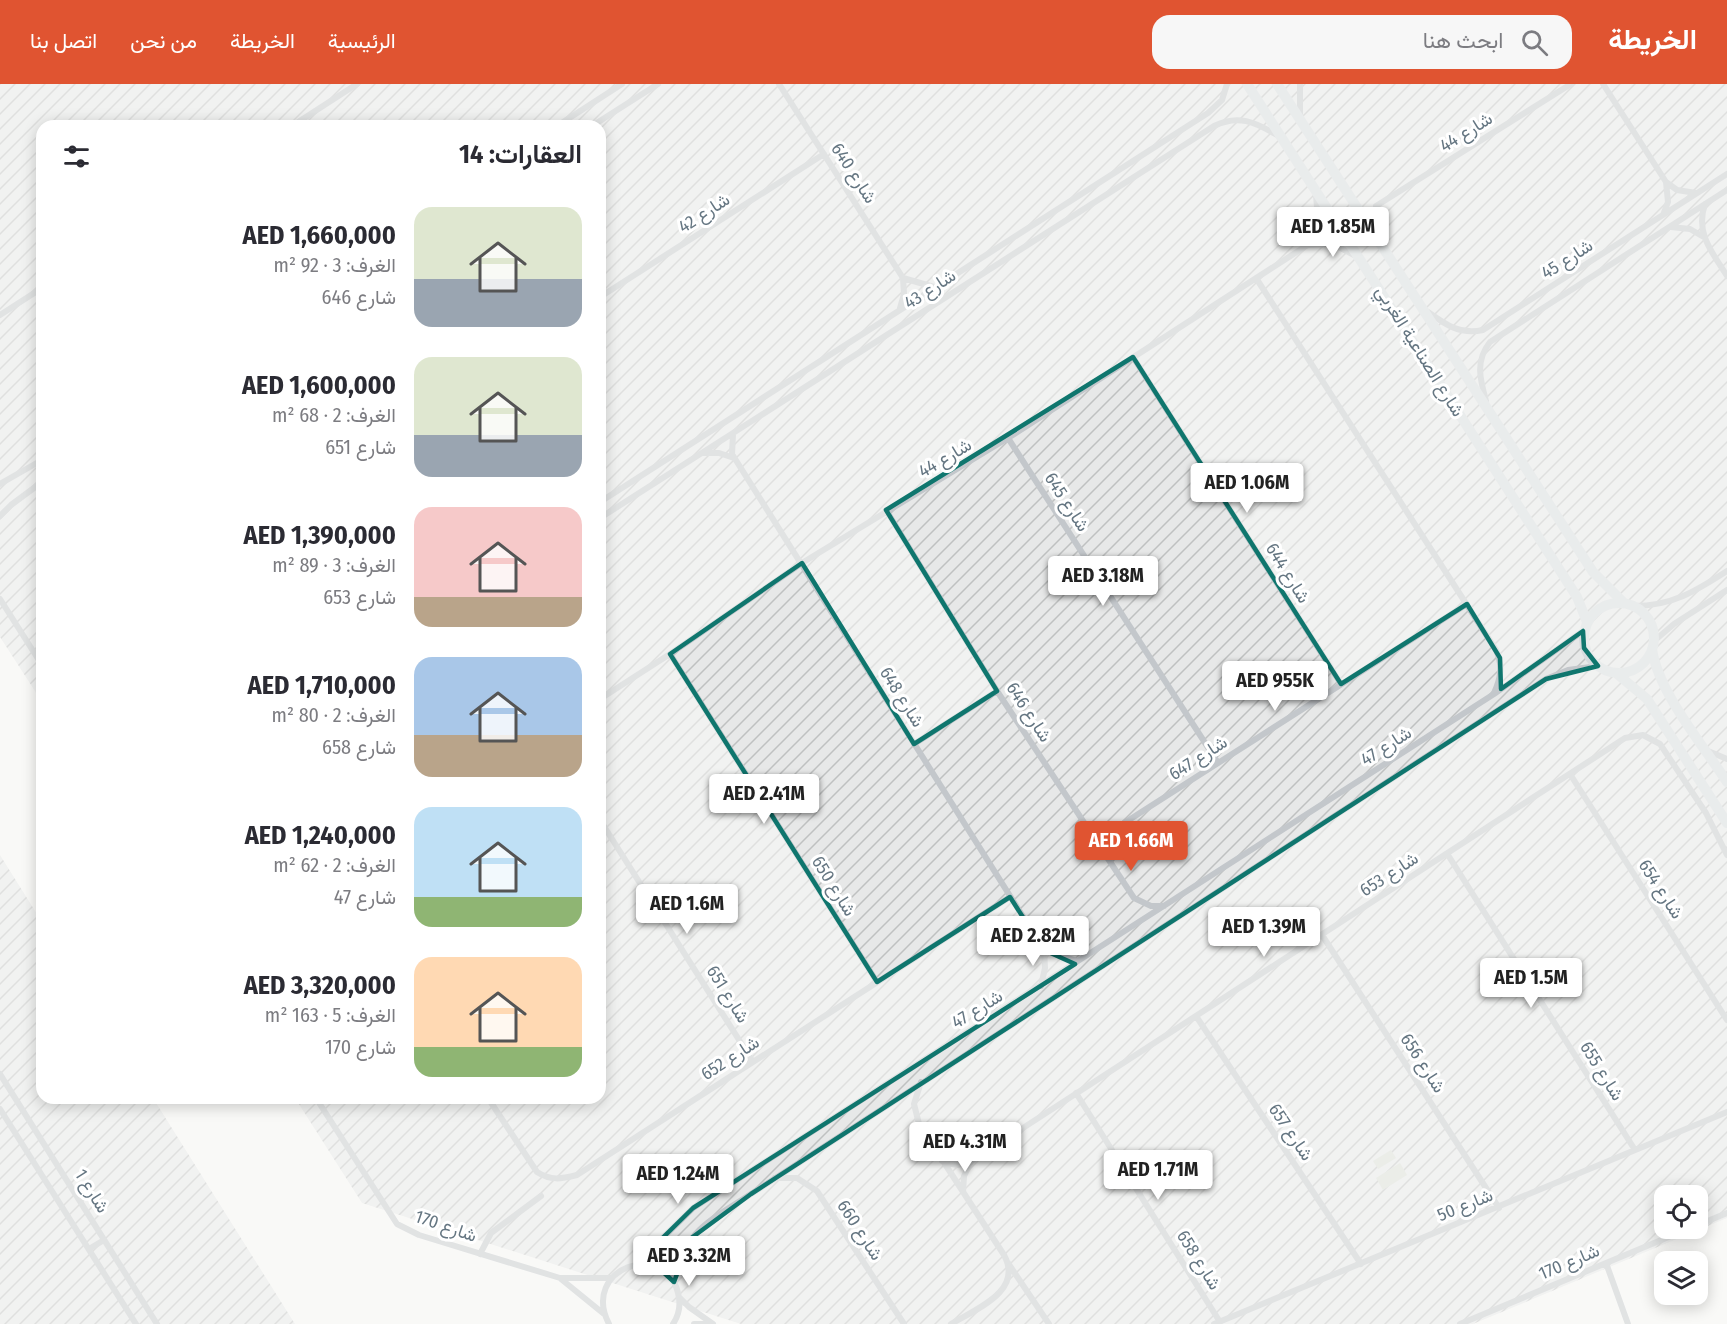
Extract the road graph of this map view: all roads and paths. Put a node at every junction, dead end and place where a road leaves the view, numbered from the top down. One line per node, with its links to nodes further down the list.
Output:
1 (357, 84): 11 (street)
2 (622, 84): 12 (street)
3 (658, 84): 13 (street)
4 (779, 84): 16 (street, شارع 640)
5 (1227, 84): 32 (street, شارع 43)
6 (1246, 84): 15 (main road, شارع الصناعية الغربي)
7 (1277, 84): 14 (main road, شارع الصناعية الغربي)
8 (1300, 84): 14 (street)
9 (1571, 84): 23 (street, شارع 44)
10 (1603, 84): 18 (street)
11 (301, 120)
12 (566, 120)
13 (601, 120)
14 (1300, 120): 35 (main road, شارع الصناعية الغربي)
15 (1282, 138): 19 (main road, شارع الصناعية الغربي); 40 (street, شارع 43)
16 (824, 154): 30 (street, شارع 640); 34 (street, شارع 42)
17 (1727, 174): 21 (street, شارع 45)
18 (1666, 182): 21 (street); 24 (street)
19 (1316, 189): 27 (street); 28 (main road, شارع الصناعية الغربي)
20 (1727, 190): 22 (street, شارع 45)
21 (1698, 193): 24 (street, شارع 45)
22 (1705, 204): 25 (street, شارع 45); 26 (street)
23 (1376, 206)
24 (1663, 215): 35 (street, شارع 45)
25 (1670, 227): 26 (street); 39 (street, شارع 45)
26 (1702, 236): 29 (street)
27 (1306, 246): 28 (street); 31 (street, شارع 44)
28 (1361, 259): 58 (main road, شارع الصناعية الغربي)
29 (1727, 276)
30 (903, 278): 32 (street); 36 (street)
31 (1256, 278): 38 (street, شارع 44); 56 (street)
32 (934, 287): 36 (street, شارع 43)
33 (36, 292): 37 (street)
34 (606, 293)
35 (1420, 306): 39 (main road, شارع الصناعية الغربي)
36 (900, 309): 47 (street, شارع 43)
37 (0, 315)
38 (1133, 357): 41 (street, شارع 44); 64 (street, شارع 644)
39 (1490, 413): 55 (main road, شارع الصناعية الغربي)
40 (733, 434): 42 (street, شارع 43); 43 (street, شارع 648)
41 (1008, 438): 48 (street, شارع 44); 71 (street, شارع 645)
42 (702, 453): 43 (street); 49 (street, شارع 43)
43 (735, 459): 51 (street, شارع 648)
44 (36, 463): 45 (street)
45 (0, 484)
46 (36, 486): 50 (street)
47 (606, 498)
48 (886, 510): 51 (street, شارع 44); 65 (street, شارع 646)
49 (606, 514)
50 (0, 516)
51 (802, 563): 61 (street, شارع 44); 68 (street, شارع 648)
52 (1727, 571): 57 (street)
53 (1727, 590): 59 (street)
54 (0, 599): 60 (street)
55 (1623, 602): 57 (main road); 58 (main road)
56 (1467, 604): 64 (street, شارع 647); 66 (street)
57 (1634, 606): 59 (main road)
58 (1585, 627): 62 (main road); 66 (street, شارع 47)
59 (1653, 645): 63 (main road); 69 (main road)
60 (36, 649)
61 (670, 654): 67 (street, شارع 44); 86 (street, شارع 650)
62 (1598, 666): 63 (main road); 92 (street, شارع 47)
63 (1616, 673): 74 (main road)
64 (1341, 684): 71 (street, شارع 647)
65 (997, 691): 68 (street); 78 (street, شارع 646)
66 (1494, 694): 82 (street, شارع 47)
67 (606, 695)
68 (914, 744): 81 (street, شارع 648)
69 (1707, 750): 70 (street); 73 (main road)
70 (1727, 759)
71 (1218, 763): 78 (street, شارع 647)
72 (1570, 774): 79 (street, شارع 653); 80 (street, شارع 653); 89 (street, شارع 654)
73 (1727, 782)
74 (1715, 804): 75 (main road); 77 (main road)
75 (1727, 823)
76 (606, 829): 90 (street, شارع 651)
77 (1727, 833)
78 (1096, 841): 82 (street, شارع 646)
79 (1448, 855): 83 (street, شارع 653); 98 (street, شارع 655)
80 (1727, 855)
81 (1010, 897): 84 (street, شارع 648); 86 (street, شارع 652)
82 (1165, 906): 85 (street, شارع 47)
83 (1322, 935): 88 (street, شارع 653); 104 (street, شارع 656)
84 (1044, 950): 85 (street); 87 (street)
85 (1078, 961): 87 (street, شارع 47)
86 (877, 982): 90 (street, شارع 652)
87 (1041, 986): 113 (street, شارع 47)
88 (1196, 1016): 93 (street, شارع 653); 114 (street, شارع 657)
89 (1727, 1020)
90 (753, 1062): 95 (street, شارع 652)
91 (0, 1074): 108 (street, شارع 1)
92 (921, 1082): 99 (street); 101 (street, شارع 47)
93 (1076, 1093): 100 (street, شارع 653); 122 (street, شارع 658)
94 (320, 1104): 110 (street, شارع 170)
95 (492, 1104)
96 (0, 1109): 109 (street, شارع 1)
97 (1727, 1112): 98 (street, شارع 50)
98 (1635, 1150): 104 (street, شارع 50)
99 (942, 1161): 100 (street); 102 (street)
100 (972, 1161): 102 (street)
101 (775, 1178): 117 (street, شارع 47); 129 (street, شارع 660)
102 (963, 1192): 111 (street)
103 (541, 1196): 110 (street)
104 (1499, 1208): 114 (street, شارع 50)
105 (1727, 1213): 106 (street)
106 (1708, 1221)
107 (1664, 1239): 112 (street, شارع 170)
108 (104, 1240): 109 (street); 124 (street, شارع 1)
109 (89, 1249): 123 (street, شارع 1)
110 (480, 1254): 115 (street, شارع 170)
111 (1008, 1262): 118 (street); 119 (street)
112 (1606, 1263): 132 (street, شارع 170); 133 (street)
113 (636, 1264): 116 (street, شارع 47); 117 (street)
114 (1361, 1264): 122 (street, شارع 50)
115 (560, 1278): 116 (street, شارع 170); 121 (street, شارع 170)
116 (611, 1278): 121 (street)
117 (674, 1282): 120 (street)
118 (1024, 1284): 119 (street); 131 (street)
119 (1006, 1287): 130 (street)
120 (679, 1297): 126 (street); 128 (street)
121 (604, 1315): 125 (street, شارع 170)
122 (1217, 1323)
123 (136, 1324)
124 (157, 1324)
125 (609, 1324)
126 (672, 1324)
127 (694, 1324): 128 (street)
128 (712, 1324)
129 (904, 1324)
130 (951, 1324)
131 (1049, 1324)
132 (1460, 1324)
133 (1628, 1324)

